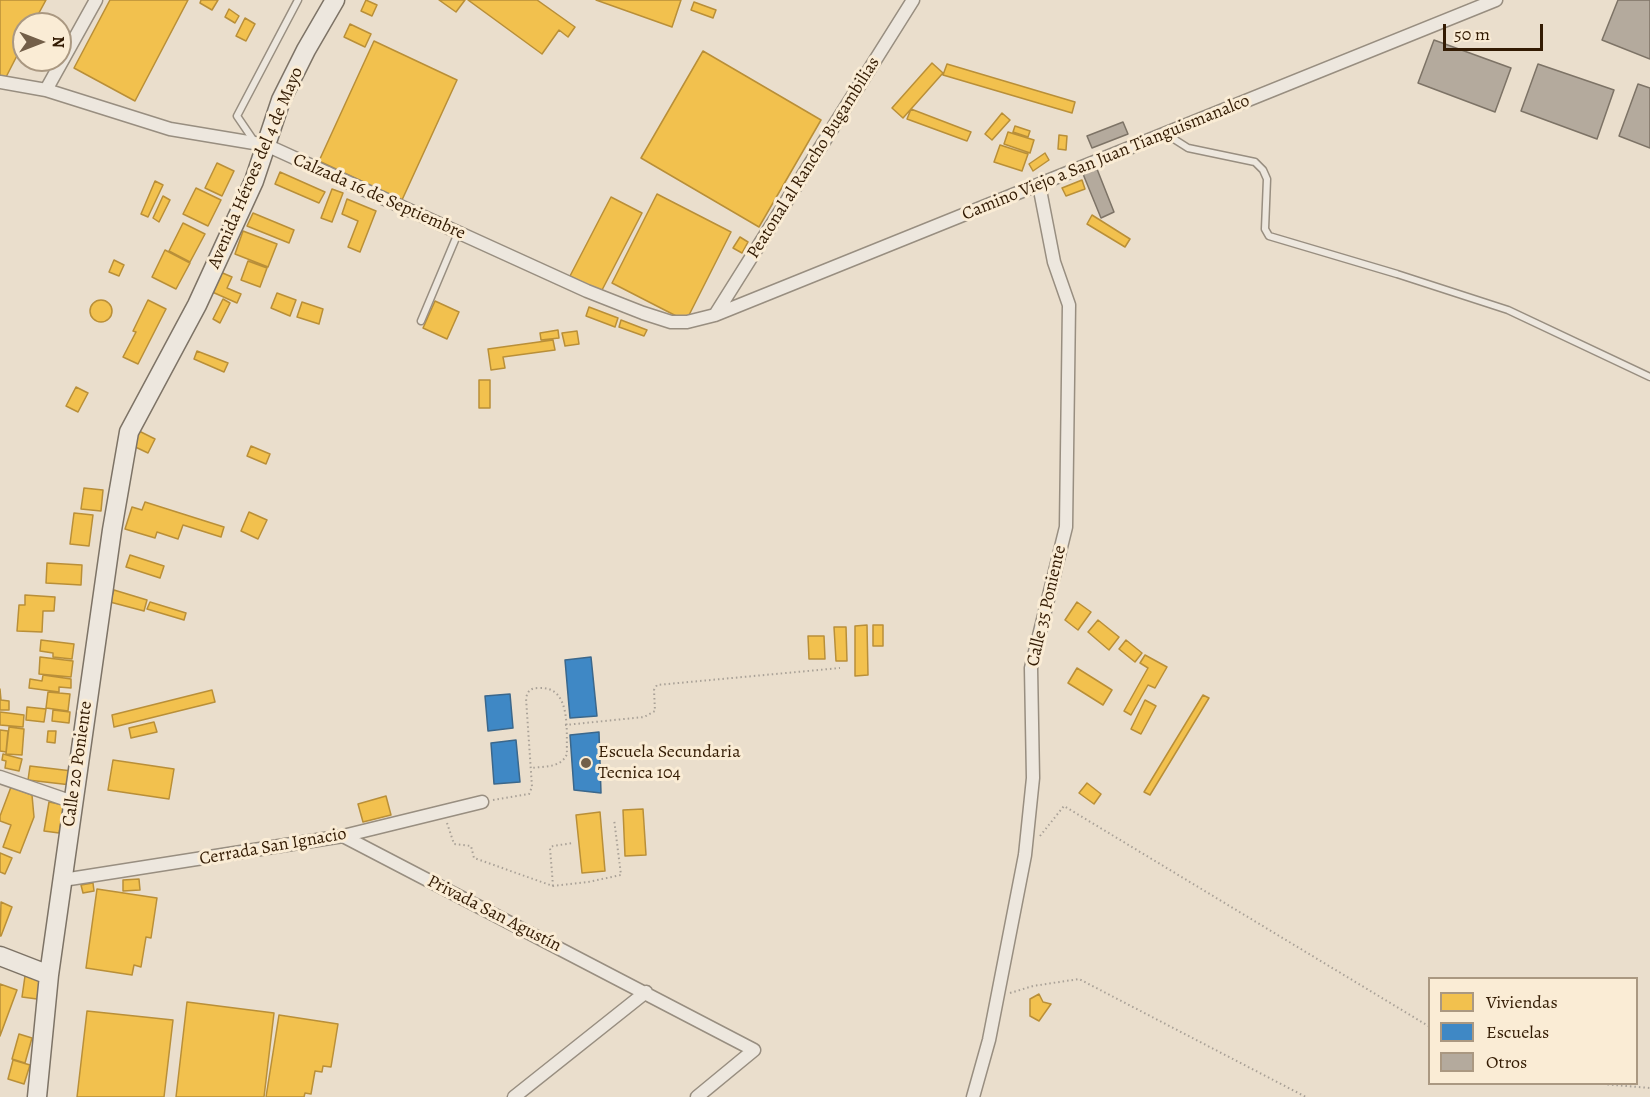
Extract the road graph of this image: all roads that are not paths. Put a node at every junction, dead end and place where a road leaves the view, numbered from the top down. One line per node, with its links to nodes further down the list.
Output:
1 (96, 0): 7 (street)
2 (298, 0): 9 (lane)
3 (335, 0): 9 (main road, Avenida Héroes del 4 de Mayo)
4 (913, 0): 12 (street, Peatonal al Rancho Bugambilias)
5 (1496, 0): 8 (street, Camino Viejo a San Juan Tianguismanalco)
6 (0, 82): 7 (street, Calzada 16 de Septiembre)
7 (46, 90): 9 (street, Calzada 16 de Septiembre)
8 (1165, 134): 10 (street, Camino Viejo a San Juan Tianguismanalco); 14 (lane)
9 (261, 144): 11 (street, Calzada 16 de Septiembre); 15 (main road, Avenida Héroes del 4 de Mayo)
10 (1039, 185): 12 (street, Camino Viejo a San Juan Tianguismanalco); 27 (street, Calle 35 Poniente)
11 (458, 233): 12 (street, Calzada 16 de Septiembre); 13 (lane)
12 (715, 315)
13 (421, 321)
14 (1650, 377)
15 (129, 432): 17 (main road, Calle 20 Poniente)
16 (0, 777): 17 (street)
17 (73, 802): 20 (main road, Calle 20 Poniente)
18 (482, 802): 19 (street, Cerrada San Ignacio)
19 (343, 836): 20 (street, Cerrada San Ignacio); 23 (street, Privada San Agustín)
20 (63, 880): 22 (main road, Calle 20 Poniente)
21 (0, 956): 22 (main road)
22 (49, 975): 24 (main road, Calle 20 Poniente)
23 (646, 992): 25 (street); 26 (street, Privada San Agustín)
24 (37, 1097)
25 (514, 1097)
26 (697, 1097)
27 (973, 1097)

